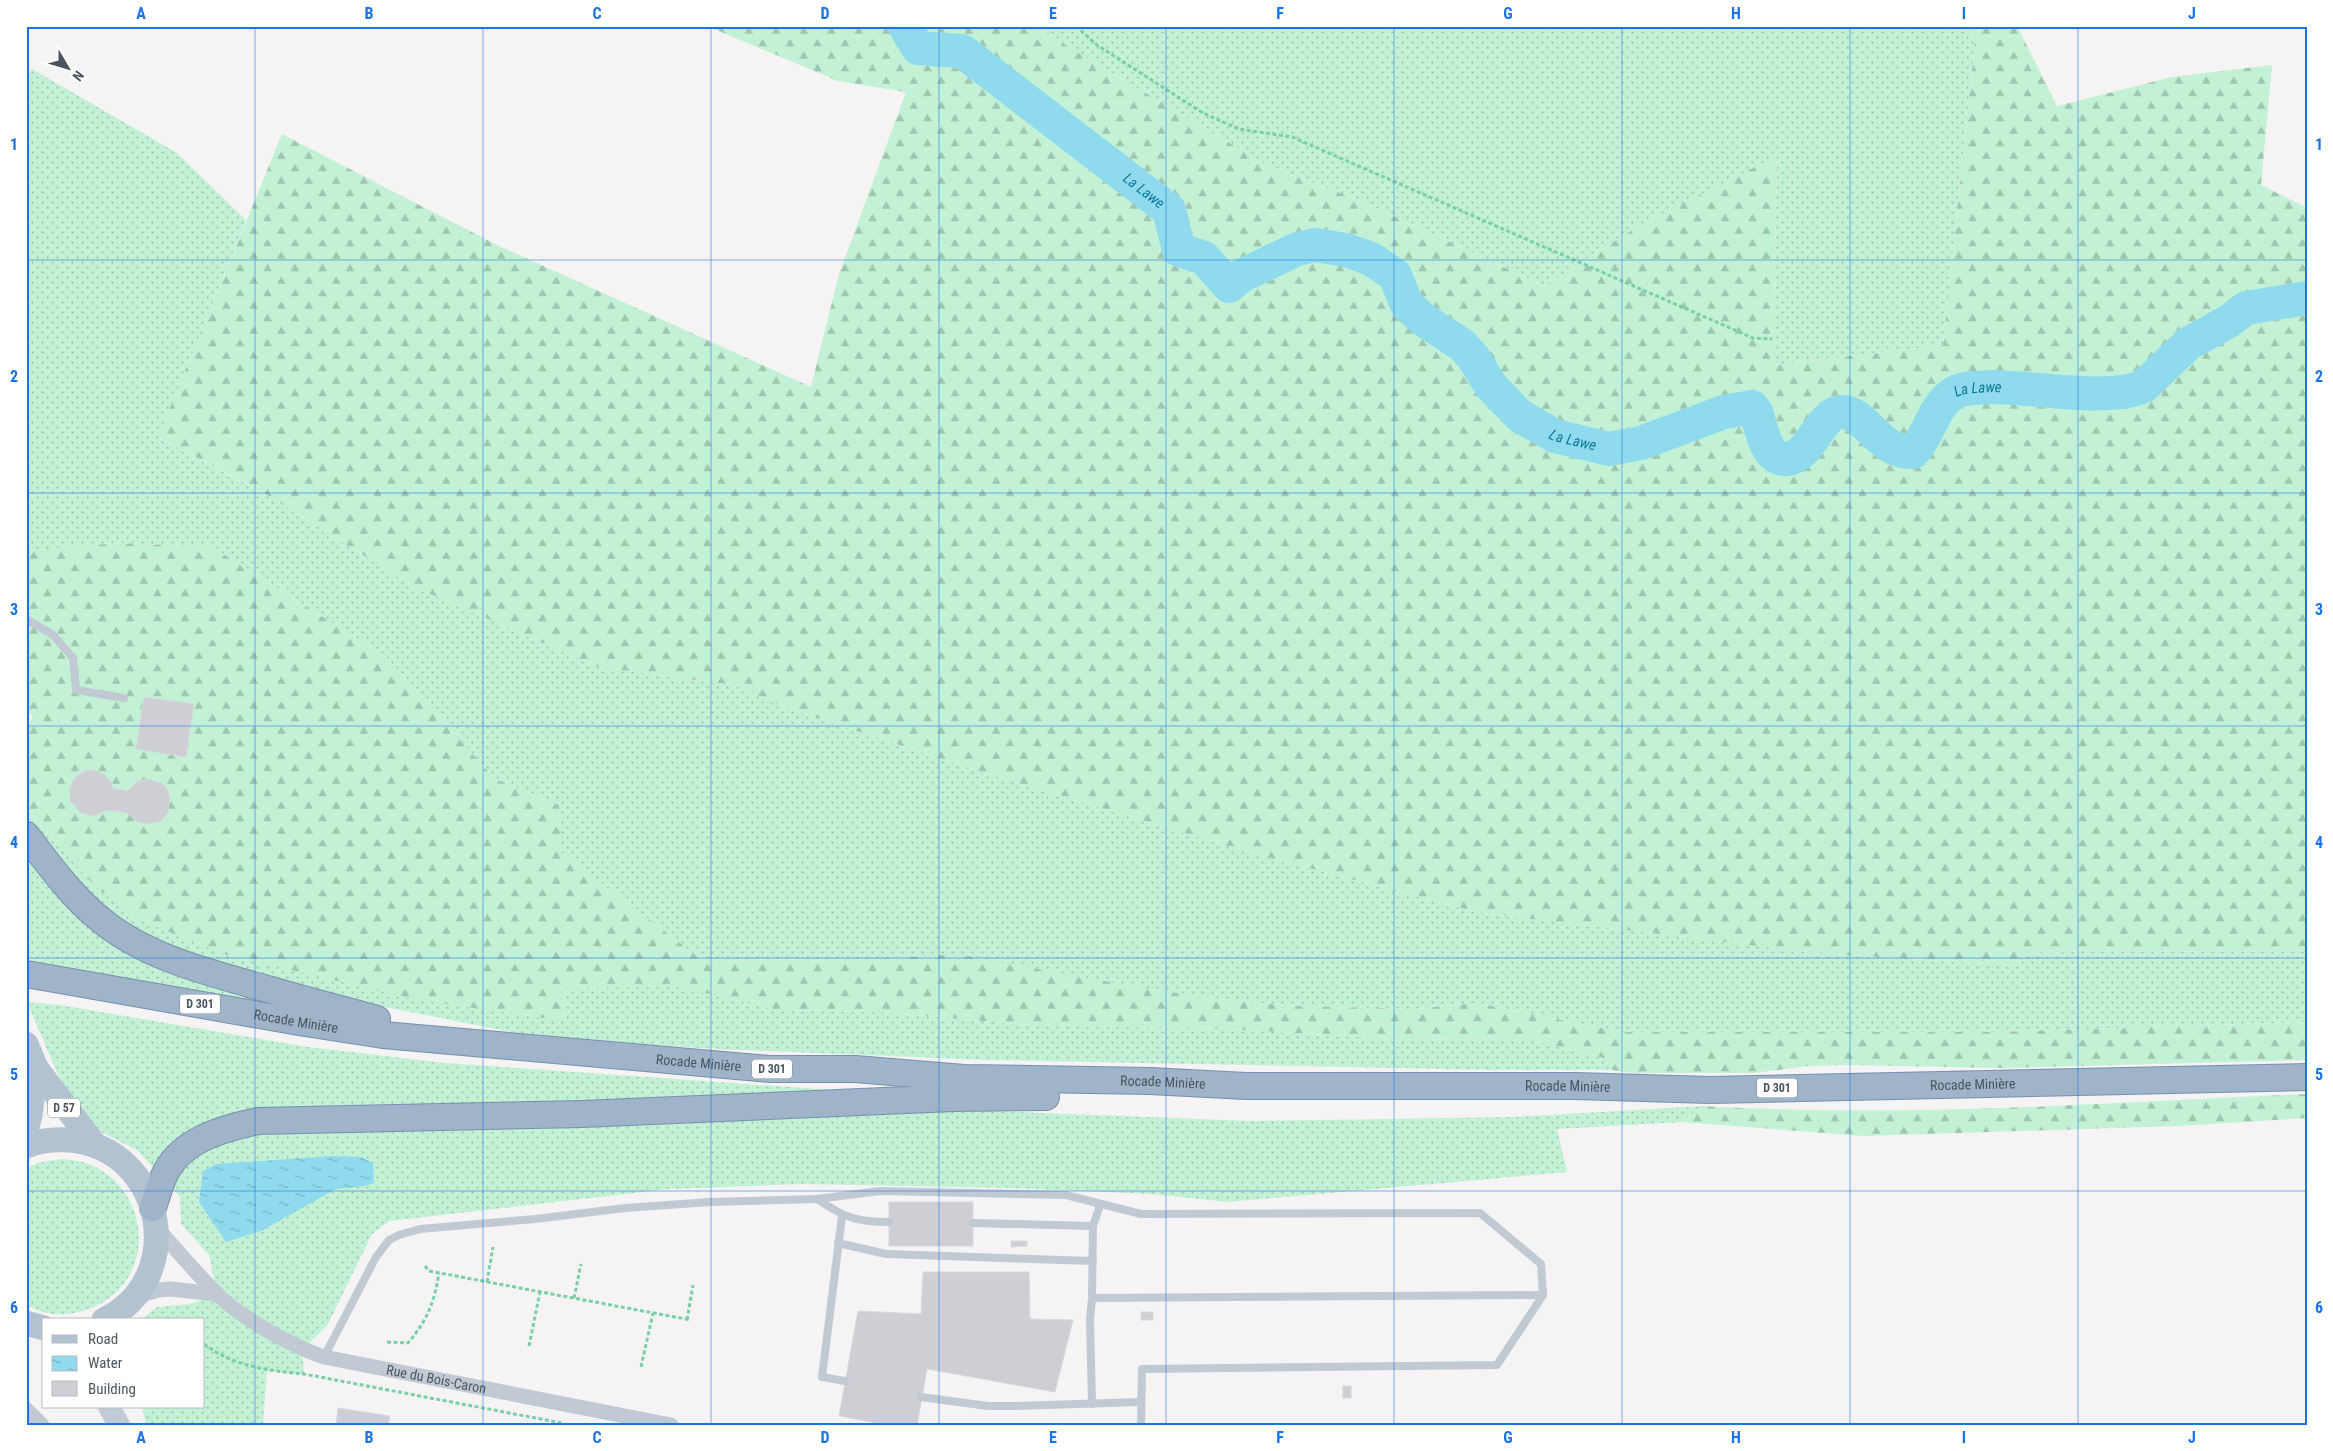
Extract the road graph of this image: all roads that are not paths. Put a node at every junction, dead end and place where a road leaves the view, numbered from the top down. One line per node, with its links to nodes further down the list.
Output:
1 (26, 619): 2 (lane)
2 (124, 698)
3 (26, 835): 6 (highway)
4 (26, 974): 6 (highway, Rocade Minière / D 301)
5 (26, 1044): 7 (main road, D 57)
6 (472, 1044): 9 (highway, Rocade Minière / D 301)
7 (36, 1068): 10 (main road, D 57); 11 (main road, D 57)
8 (2307, 1077): 9 (highway, Rocade Minière / D 301)
9 (1246, 1086): 16 (highway)
10 (26, 1130)
11 (95, 1145): 12 (main road); 16 (main road)
12 (26, 1146)
13 (817, 1199): 14 (lane); 15 (lane); 28 (lane)
14 (1100, 1205): 19 (lane); 23 (lane)
15 (842, 1216): 17 (lane); 20 (lane)
16 (154, 1217): 22 (street, Rue du Bois-Caron); 25 (main road)
17 (888, 1222)
18 (973, 1223): 19 (lane)
19 (1093, 1226): 21 (lane)
20 (838, 1244): 21 (lane); 29 (lane)
21 (1093, 1261): 24 (lane)
22 (217, 1294): 25 (street, Rue du Bois-Caron); 28 (street, Rue du Bois-Caron)
23 (1543, 1295): 24 (lane); 31 (lane)
24 (1092, 1298): 32 (lane)
25 (119, 1311)
26 (26, 1323): 27 (main road)
27 (42, 1327)
28 (324, 1357): 35 (street, Rue du Bois-Caron)
29 (845, 1381)
30 (921, 1397): 32 (lane)
31 (1140, 1402): 32 (lane); 36 (lane)
32 (1092, 1404)
33 (26, 1408): 34 (street)
34 (42, 1425)
35 (671, 1425)
36 (1140, 1425)

